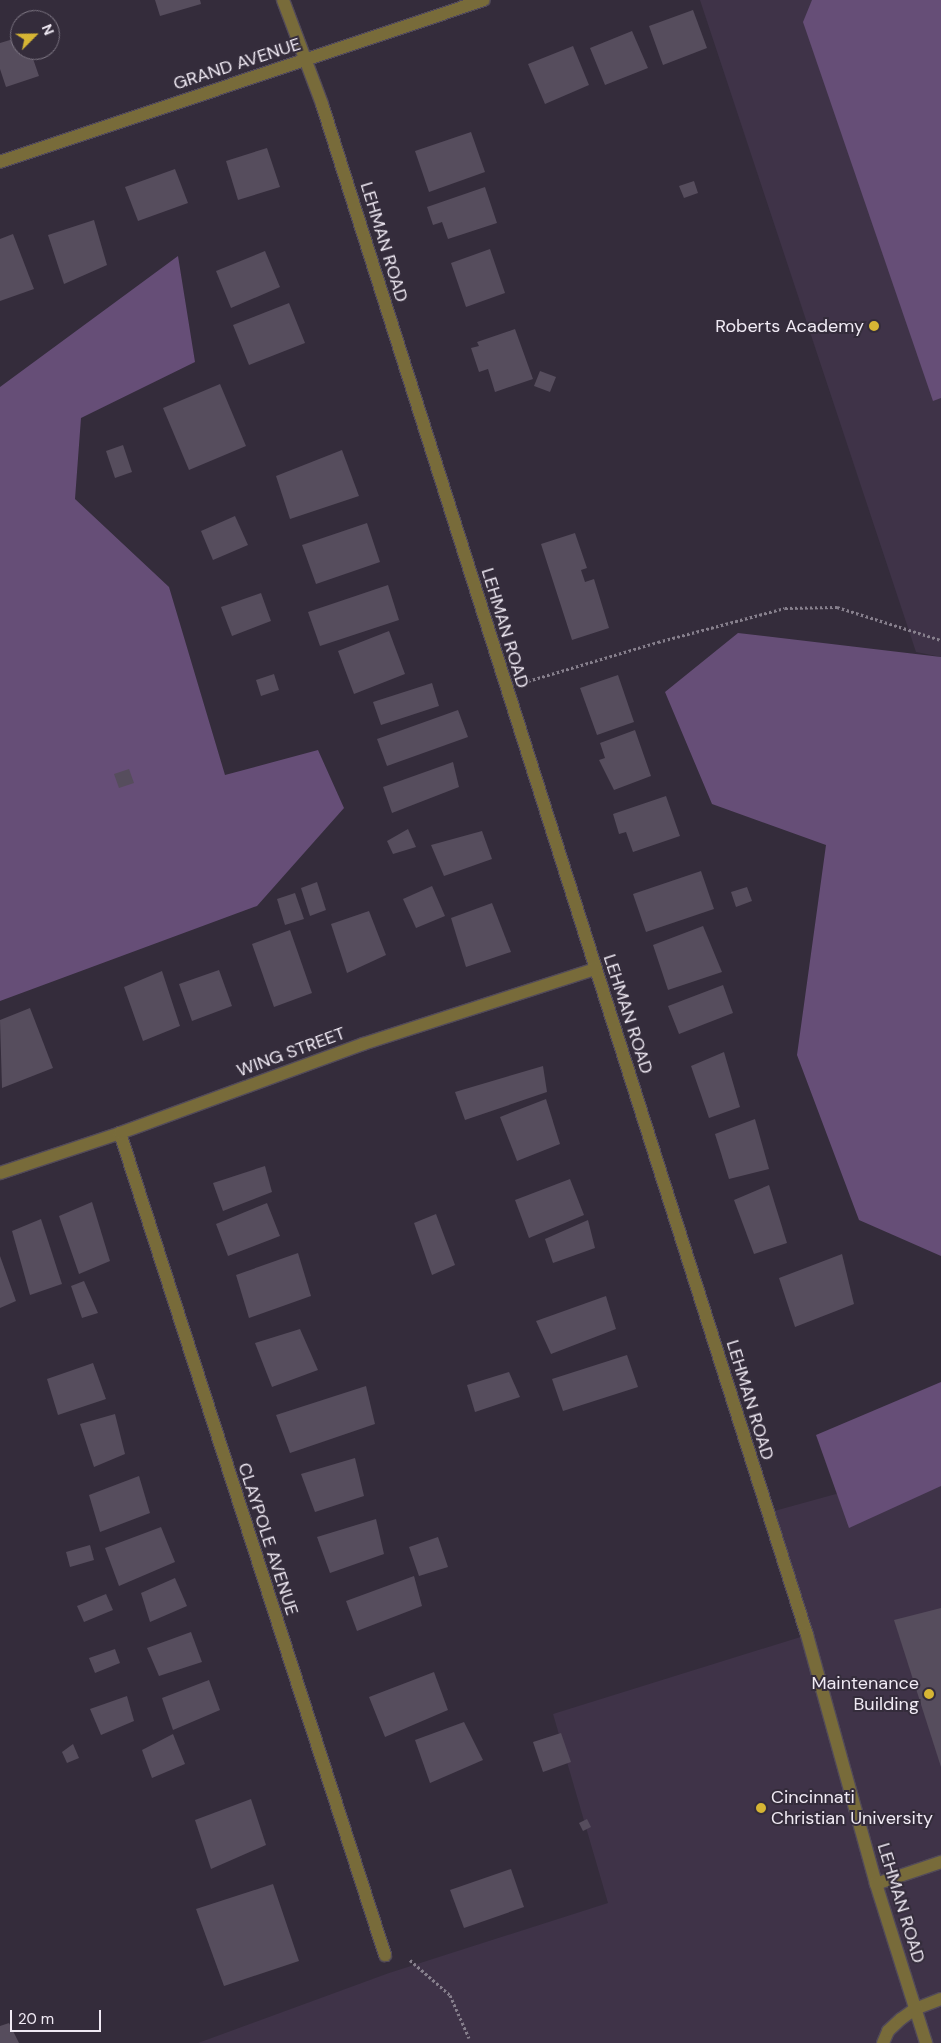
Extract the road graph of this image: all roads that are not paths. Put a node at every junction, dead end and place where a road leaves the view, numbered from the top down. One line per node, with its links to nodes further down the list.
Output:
1 (283, 0): 3 (street, LEHMAN ROAD)
2 (484, 0): 3 (street, GRAND AVENUE)
3 (305, 60): 4 (street, GRAND AVENUE); 5 (street, LEHMAN ROAD)
4 (0, 162)
5 (595, 969): 6 (street, WING STREET); 9 (street, LEHMAN ROAD)
6 (120, 1133): 7 (street, WING STREET); 10 (street, CLAYPOLE AVENUE)
7 (0, 1172)
8 (941, 1862): 9 (street)
9 (876, 1884): 12 (street, LEHMAN ROAD)
10 (385, 1955)
11 (941, 1999): 12 (street)
12 (915, 2009): 13 (street); 14 (street, LEHMAN ROAD)
13 (883, 2043)
14 (926, 2043)

